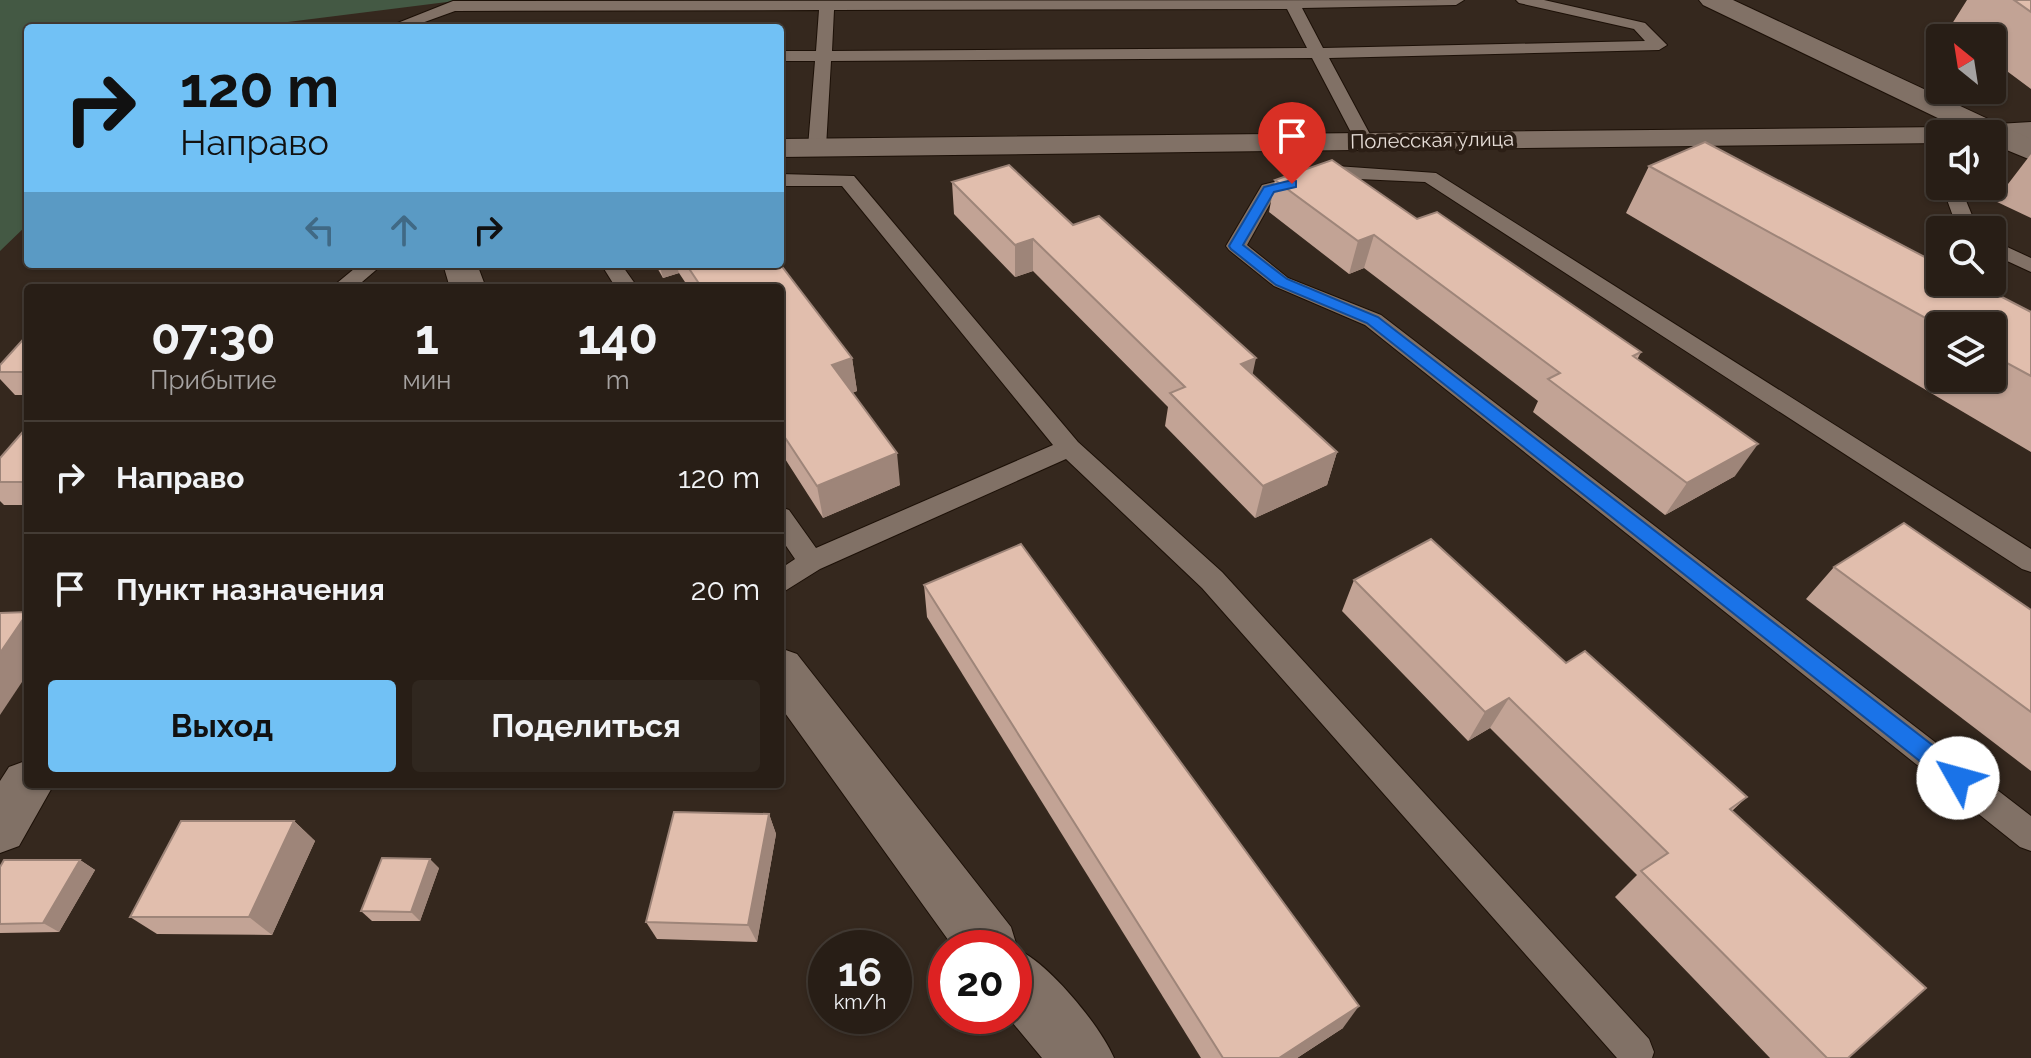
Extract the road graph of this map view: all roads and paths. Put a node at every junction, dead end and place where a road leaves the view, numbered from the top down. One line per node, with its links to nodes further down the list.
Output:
1 (1456, 0): 4 (lane)
2 (1524, 0): 7 (lane)
3 (1712, 0): 10 (street)
4 (1292, 4): 5 (lane); 7 (lane)
5 (827, 5): 6 (lane); 8 (lane)
6 (404, 24)
7 (1318, 53): 8 (lane); 13 (lane)
8 (823, 55): 9 (lane); 16 (lane)
9 (784, 56)
10 (1964, 120)
11 (2031, 131): 12 (street, Полесская улица)
12 (2006, 132)
13 (1364, 140): 14 (street, Полесская улица); 16 (street, Полесская улица)
14 (1926, 140)
15 (2006, 140): 18 (street)
16 (817, 147): 17 (street, Полесская улица)
17 (784, 148)
18 (2031, 151)
19 (784, 180): 24 (lane)
20 (2006, 253): 21 (lane)
21 (2031, 266)
22 (368, 268): 23 (lane)
23 (347, 284)
24 (1069, 448): 26 (lane); 35 (lane)
25 (784, 523): 26 (lane)
26 (811, 562): 28 (lane)
27 (2031, 562): 32 (lane)
28 (784, 580)
29 (784, 673): 33 (street)
30 (25, 788): 31 (street)
31 (0, 828)
32 (2031, 836)
33 (976, 930)
34 (1032, 999): 36 (street)
35 (1636, 1052)
36 (1083, 1058)

